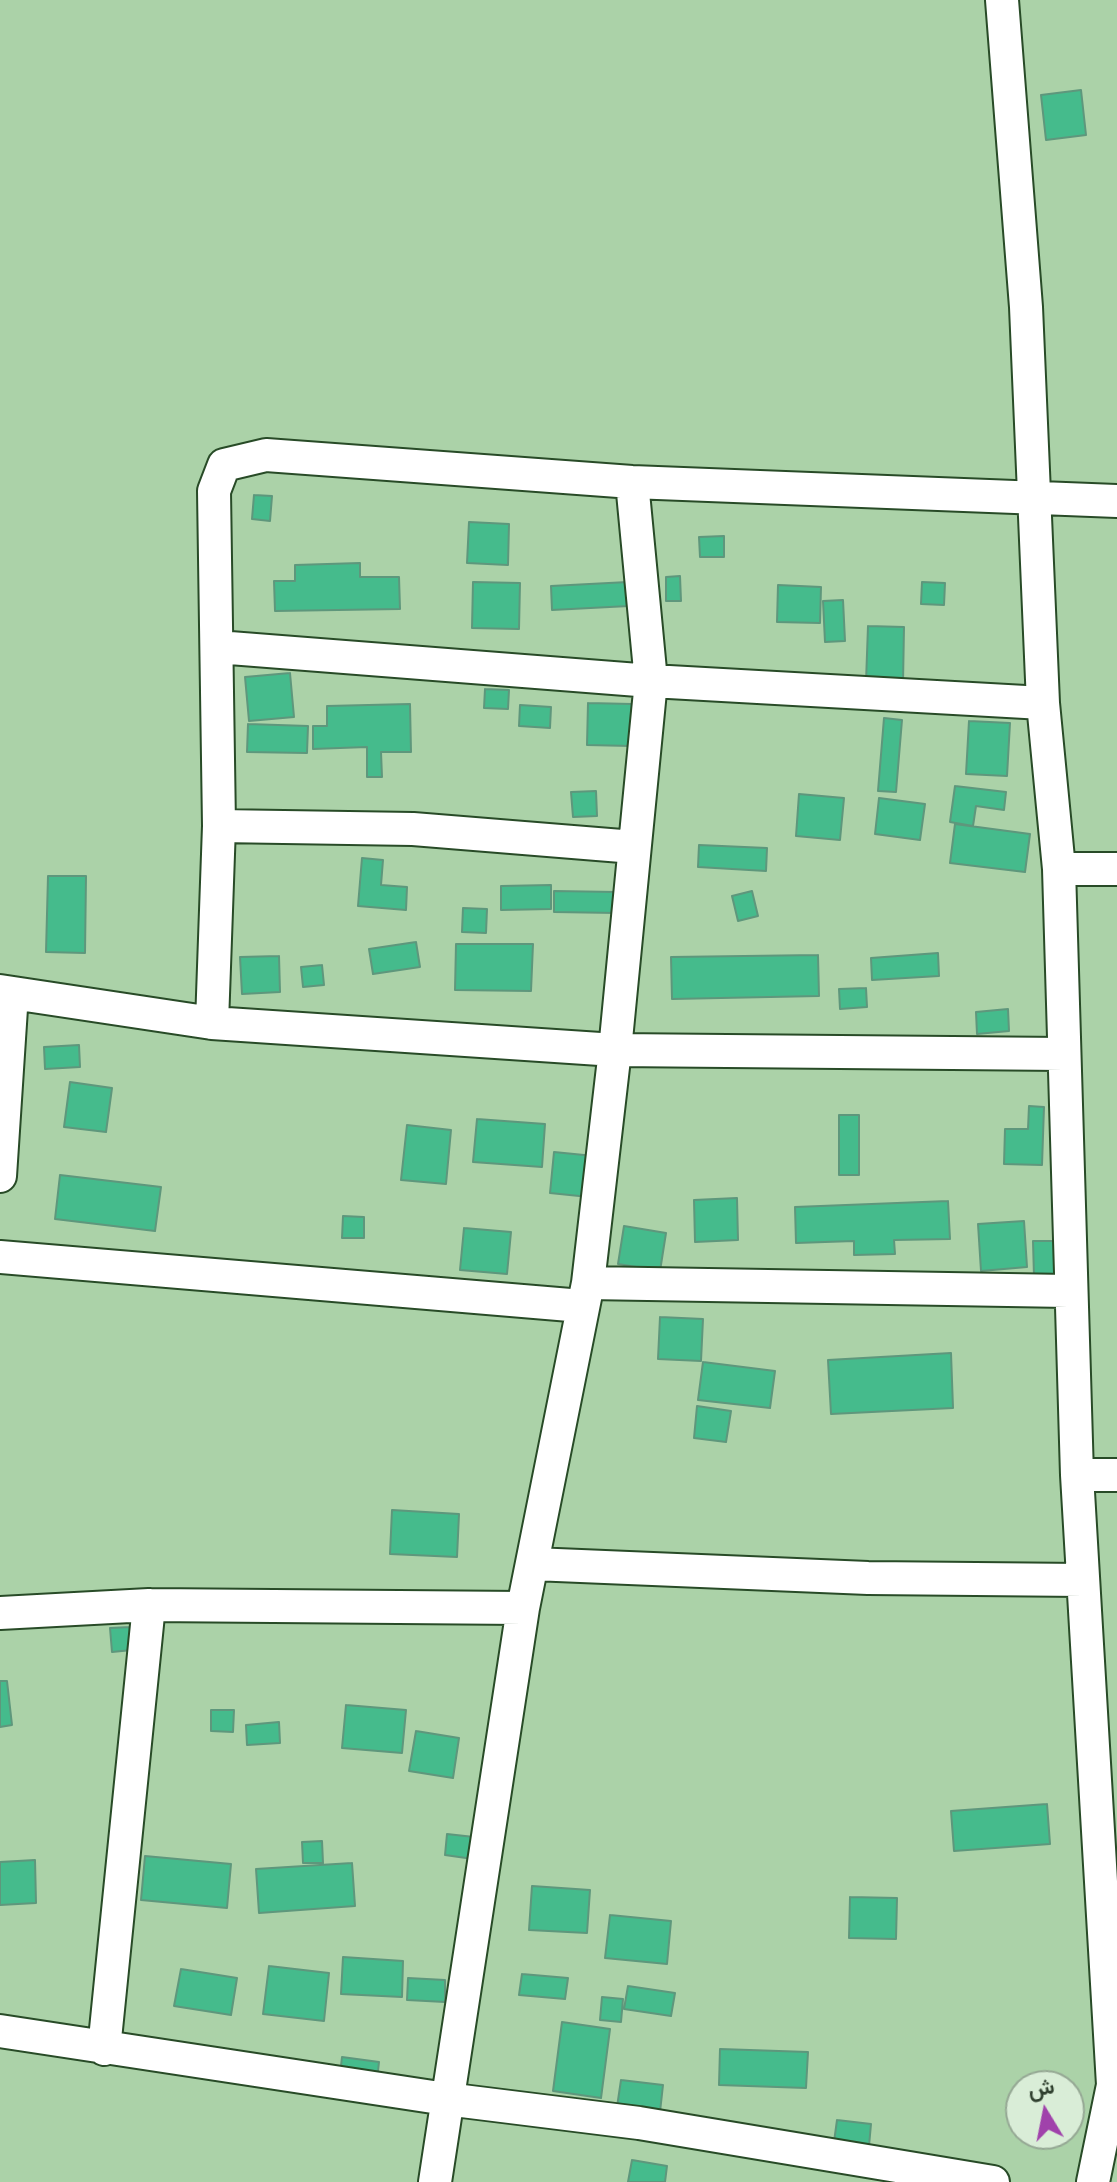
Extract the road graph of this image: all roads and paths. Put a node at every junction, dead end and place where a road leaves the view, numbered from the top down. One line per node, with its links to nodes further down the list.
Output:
1 (1002, 0): 3 (street)
2 (632, 482): 3 (street); 5 (street); 6 (street)
3 (1033, 499): 4 (street); 7 (street)
4 (1117, 501)
5 (217, 647): 6 (street); 8 (street)
6 (651, 681): 7 (street); 9 (street)
7 (1043, 703): 10 (street)
8 (219, 826): 9 (street); 13 (street)
9 (634, 847): 14 (street)
10 (1059, 869): 11 (street); 15 (street)
11 (1117, 869)
12 (6, 992): 13 (street); 16 (street)
13 (212, 1023): 14 (street)
14 (615, 1050): 15 (street); 19 (street)
15 (1064, 1054): 18 (street)
16 (0, 1176)
17 (0, 1257): 19 (street)
18 (1068, 1291): 19 (street); 20 (street)
19 (585, 1294): 22 (street)
20 (1077, 1475): 21 (street); 23 (street)
21 (1117, 1475)
22 (533, 1564): 23 (street); 25 (street)
23 (1083, 1580): 27 (street)
24 (149, 1605): 25 (street); 26 (street); 29 (street)
25 (523, 1608): 31 (street)
26 (0, 1613)
27 (1107, 1787): 30 (street)
28 (0, 2031): 29 (street)
29 (104, 2049): 31 (street)
30 (1115, 2085): 34 (street)
31 (446, 2099): 32 (street); 33 (street)
32 (435, 2182)
33 (993, 2182)
34 (1093, 2182)

